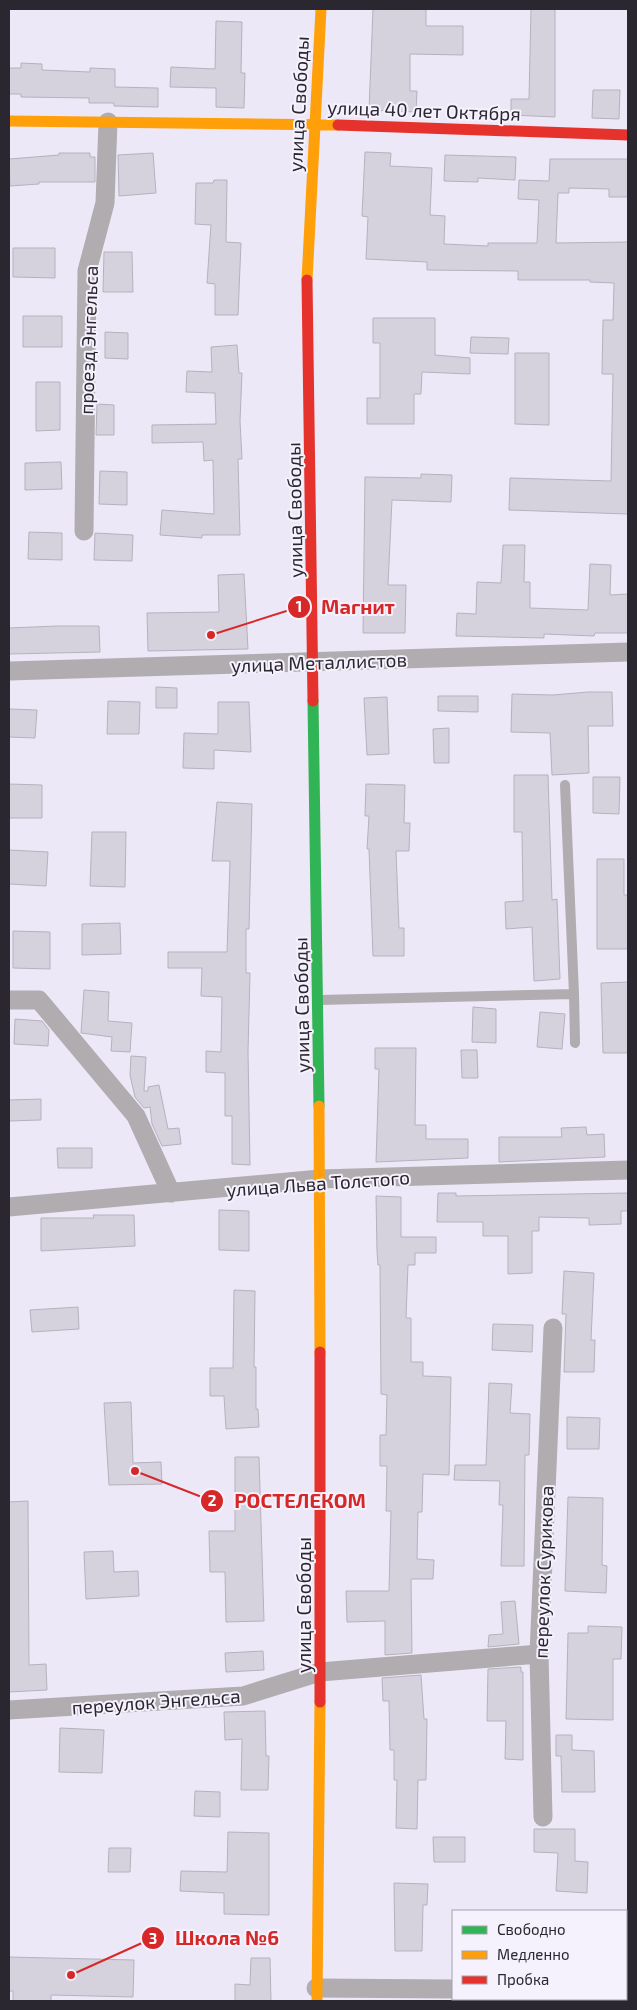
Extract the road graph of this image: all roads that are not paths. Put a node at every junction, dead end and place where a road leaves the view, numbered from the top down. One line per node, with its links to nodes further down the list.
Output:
1 (321, 9): 4 (street, улица Свободы)
2 (9, 121): 3 (street, улица 40 лет Октября)
3 (108, 122): 4 (street, улица 40 лет Октября); 6 (street, проезд Энгельса)
4 (314, 124): 5 (street, улица 40 лет Октября); 8 (street, улица Свободы)
5 (628, 136)
6 (84, 531)
7 (628, 652): 8 (street, улица Металлистов)
8 (314, 663): 9 (street, улица Металлистов); 13 (street, улица Свободы)
9 (9, 671)
10 (565, 785): 11 (lane)
11 (574, 994): 13 (lane); 14 (lane)
12 (9, 1000): 17 (street)
13 (318, 1000): 16 (street, улица Свободы)
14 (575, 1043)
15 (628, 1170): 16 (street, улица Льва Толстого)
16 (320, 1180): 17 (street, улица Льва Толстого); 21 (street, улица Свободы)
17 (170, 1193): 18 (street, улица Льва Толстого)
18 (9, 1207)
19 (553, 1328): 20 (street, переулок Сурикова)
20 (539, 1654): 21 (street, переулок Энгельса); 23 (street, переулок Сурикова)
21 (320, 1672): 22 (street, переулок Энгельса); 25 (street, улица Свободы)
22 (9, 1710)
23 (543, 1817)
24 (452, 1989): 25 (street)
25 (317, 1994)

